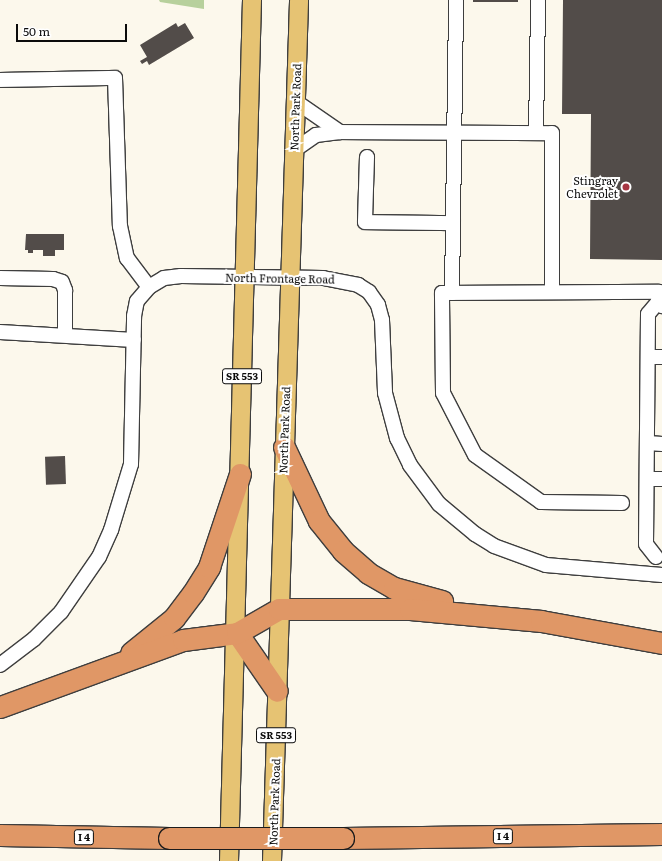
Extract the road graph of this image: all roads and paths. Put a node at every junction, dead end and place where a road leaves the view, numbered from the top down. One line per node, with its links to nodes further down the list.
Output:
1 (252, 0): 14 (main road)
2 (299, 0): 6 (main road, North Park Road)
3 (456, 0): 8 (street)
4 (538, 0): 9 (street)
5 (0, 80): 16 (street)
6 (295, 101): 7 (street); 10 (main road, North Park Road)
7 (340, 132): 8 (street); 10 (street)
8 (455, 132): 9 (street); 12 (street)
9 (536, 133): 17 (street)
10 (293, 151): 15 (main road, North Park Road)
11 (367, 158): 12 (street)
12 (453, 223): 18 (street)
13 (0, 278): 21 (street)
14 (245, 278): 15 (street, North Frontage Road); 16 (street, North Frontage Road); 27 (main road, SR 553)
15 (289, 278): 26 (main road, North Park Road / SR 553); 32 (street, North Frontage Road)
16 (149, 287): 22 (street, North Frontage Road)
17 (552, 292): 18 (street); 19 (street)
18 (452, 293): 30 (street)
19 (660, 298): 23 (street)
20 (0, 332): 21 (street)
21 (65, 335): 22 (street)
22 (134, 340): 38 (street, North Frontage Road)
23 (655, 357): 24 (street)
24 (648, 443): 25 (street); 28 (street)
25 (662, 444)
26 (284, 447): 33 (main road, North Park Road / SR 553); 35 (highway)
27 (240, 474): 34 (main road, SR 553); 37 (highway)
28 (648, 478): 29 (street); 31 (street)
29 (662, 479)
30 (622, 503)
31 (659, 553): 32 (street)
32 (658, 575)
33 (279, 609): 34 (highway); 36 (highway); 39 (main road, North Park Road / SR 553)
34 (237, 633): 37 (highway); 39 (highway); 43 (main road, SR 553)
35 (662, 635)
36 (662, 643)
37 (115, 664): 40 (highway)
38 (0, 665)
39 (277, 691): 44 (main road, North Park Road / SR 553)
40 (0, 707)
41 (662, 834): 42 (highway, I 4, bridge)
42 (0, 835)
43 (229, 861)
44 (272, 861)

